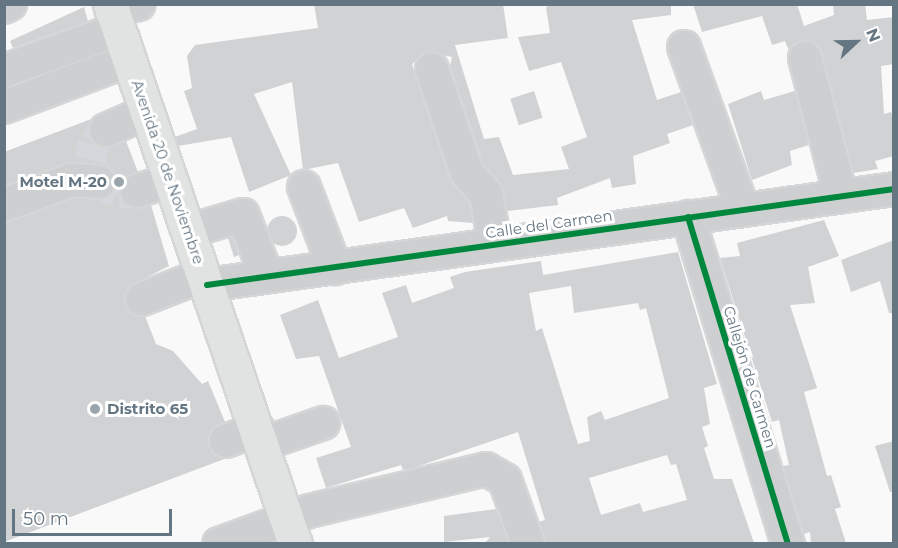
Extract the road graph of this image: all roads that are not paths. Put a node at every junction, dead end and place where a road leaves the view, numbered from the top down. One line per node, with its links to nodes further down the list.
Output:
1 (10, 4): 2 (street)
2 (4, 7)
3 (120, 12): 6 (main road, Avenida 20 de Noviembre); 8 (street)
4 (684, 47): 19 (street)
5 (805, 58): 17 (street)
6 (129, 60): 9 (street); 10 (main road, Avenida 20 de Noviembre)
7 (432, 69): 22 (street)
8 (4, 70)
9 (4, 107)
10 (147, 112): 11 (street); 13 (main road, Avenida 20 de Noviembre)
11 (106, 130)
12 (87, 174): 18 (street)
13 (171, 180): 16 (street); 21 (main road, Avenida 20 de Noviembre)
14 (303, 187): 23 (street)
15 (894, 189): 17 (street, Calle del Carmen)
16 (138, 191)
17 (841, 196): 19 (street, Calle del Carmen)
18 (4, 205)
19 (743, 210): 20 (street, Calle del Carmen)
20 (688, 218): 22 (street, Calle del Carmen); 33 (street, Callejón de Carmen)
21 (189, 231): 24 (street); 25 (main road, Avenida 20 de Noviembre)
22 (495, 244): 23 (street, Calle del Carmen)
23 (335, 268): 24 (street, Calle del Carmen)
24 (267, 277): 25 (street, Calle del Carmen)
25 (206, 280): 26 (street, Calle del Carmen); 28 (main road, Avenida 20 de Noviembre)
26 (142, 299)
27 (323, 423): 28 (street)
28 (260, 437): 29 (street); 30 (main road, Avenida 20 de Noviembre)
29 (226, 441)
30 (291, 530): 31 (street); 32 (street)
31 (219, 543)
32 (528, 543)
33 (789, 543)

